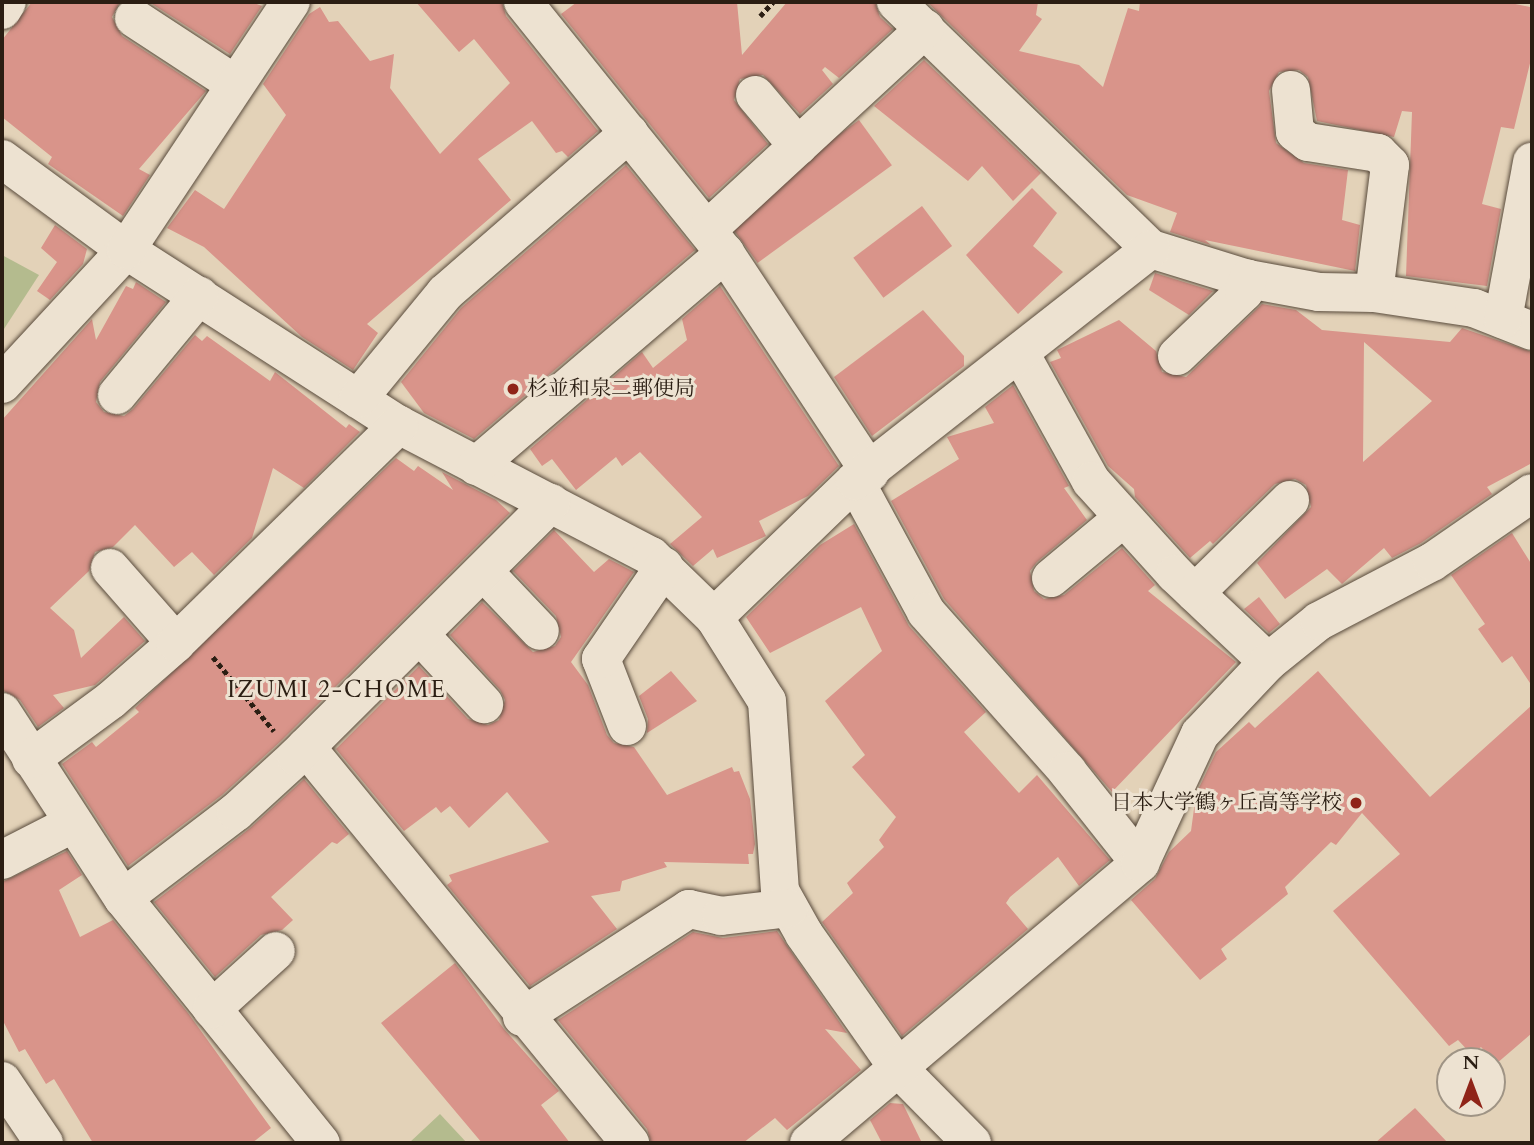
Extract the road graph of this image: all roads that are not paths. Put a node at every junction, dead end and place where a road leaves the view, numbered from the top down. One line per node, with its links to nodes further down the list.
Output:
1 (7, 2): 5 (street)
2 (292, 2): 8 (street)
3 (523, 2): 11 (street)
4 (896, 2): 7 (street)
5 (2, 10)
6 (134, 18): 8 (street)
7 (925, 29): 12 (street); 16 (street)
8 (235, 84): 17 (street)
9 (1291, 90): 19 (street)
10 (755, 95): 12 (street)
11 (629, 133): 15 (street); 26 (street)
12 (798, 146): 15 (street)
13 (2, 159): 17 (street)
14 (1532, 162): 21 (street)
15 (716, 242): 28 (street); 29 (street)
16 (1151, 249): 18 (street); 22 (street)
17 (126, 250): 20 (street); 24 (street)
18 (1248, 279): 19 (street); 23 (street)
19 (1374, 293): 21 (street)
20 (199, 296): 25 (street); 26 (street)
21 (1518, 325)
22 (1020, 352): 29 (street); 33 (street)
23 (1177, 356)
24 (2, 384)
25 (117, 396)
26 (358, 399): 27 (street)
27 (399, 425): 28 (street); 41 (street)
28 (476, 466): 32 (street)
29 (863, 477): 39 (street); 51 (street)
30 (1532, 493): 43 (street)
31 (1290, 500): 38 (street)
32 (551, 503): 34 (street); 36 (street)
33 (1122, 519): 37 (street); 38 (street)
34 (664, 567): 39 (street); 46 (street)
35 (110, 568): 41 (street)
36 (484, 572): 40 (street); 42 (street)
37 (1051, 578)
38 (1195, 593): 43 (street)
39 (714, 617): 53 (street)
40 (540, 631)
41 (183, 636): 48 (street)
42 (421, 636): 44 (street); 47 (street)
43 (1268, 662): 51 (street)
44 (484, 704)
45 (2, 712): 48 (street)
46 (627, 726)
47 (301, 752): 52 (street); 56 (street)
48 (31, 759): 49 (street)
49 (72, 824): 50 (street); 52 (street)
50 (2, 860)
51 (1140, 863): 57 (street)
52 (123, 898): 55 (street)
53 (789, 908): 56 (street); 57 (street)
54 (276, 951): 55 (street)
55 (212, 1009): 60 (street)
56 (522, 1017): 61 (street)
57 (900, 1069): 62 (street); 63 (street)
58 (2, 1081): 59 (street)
59 (44, 1143)
60 (321, 1143)
61 (630, 1143)
62 (808, 1143)
63 (972, 1143)

